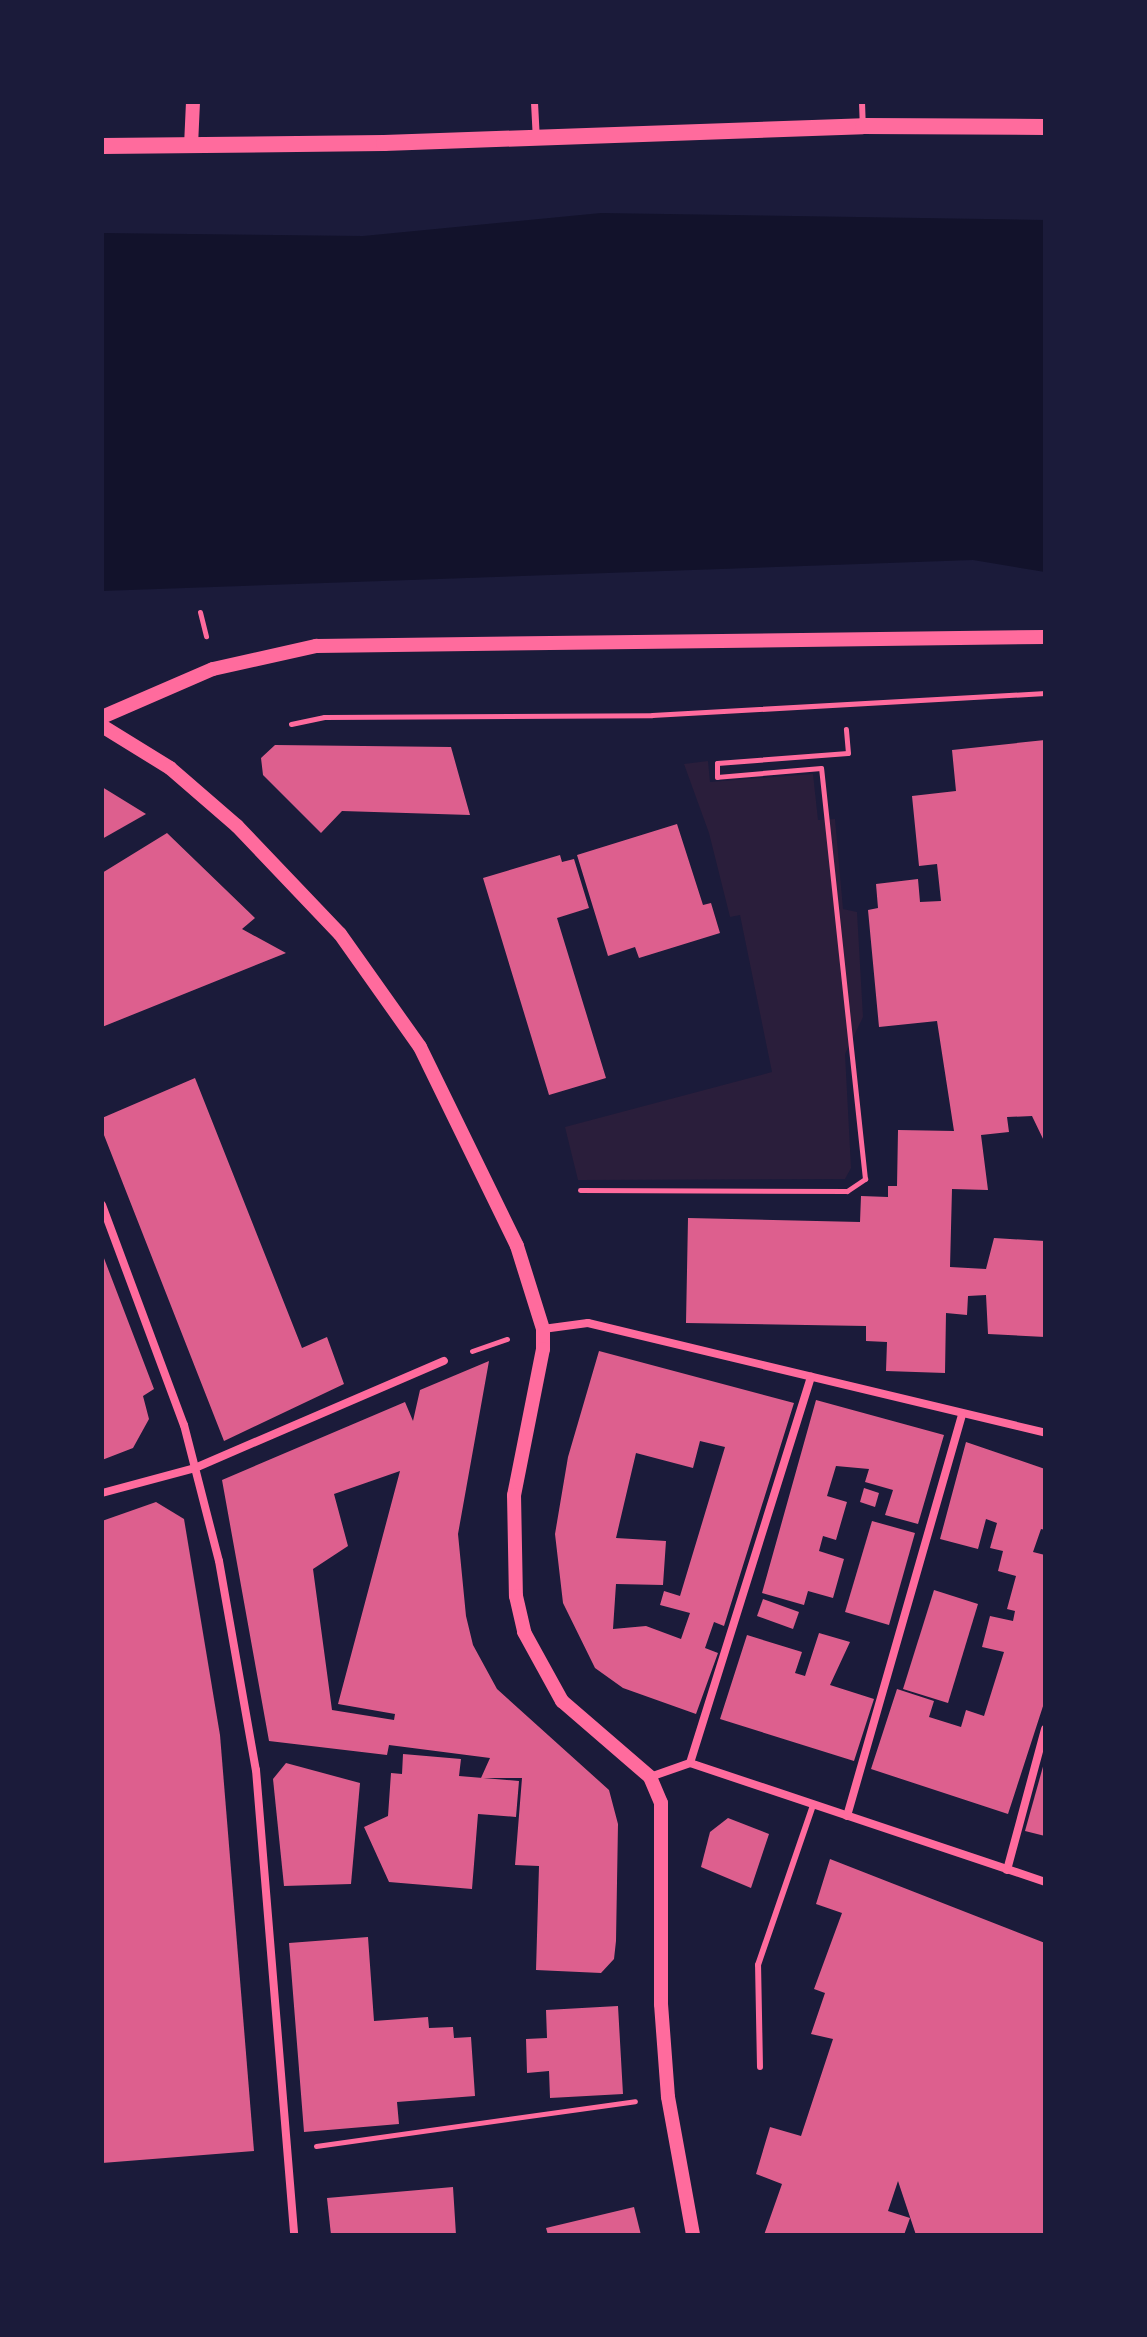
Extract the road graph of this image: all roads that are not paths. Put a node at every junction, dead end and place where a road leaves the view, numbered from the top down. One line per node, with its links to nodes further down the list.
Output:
1 (193, 102): 8 (street)
2 (534, 102): 6 (street)
3 (862, 102): 4 (lane)
4 (863, 126): 5 (main road); 6 (main road)
5 (1045, 127)
6 (536, 135): 8 (main road)
7 (102, 146): 8 (main road)
8 (191, 146)
9 (1045, 637): 10 (street)
10 (102, 717)
11 (102, 726): 13 (street)
12 (102, 1205): 18 (street)
13 (543, 1329): 15 (street); 22 (street)
14 (444, 1361): 18 (street)
15 (811, 1377): 16 (street); 21 (street)
16 (962, 1414): 17 (street); 24 (street)
17 (1045, 1433)
18 (195, 1468): 19 (street); 28 (street)
19 (102, 1493)
20 (1045, 1729): 25 (street)
21 (690, 1763): 22 (street); 23 (street)
22 (650, 1777): 29 (street)
23 (813, 1805): 24 (street); 27 (lane)
24 (847, 1816): 25 (street)
25 (1007, 1870): 26 (street)
26 (1045, 1882)
27 (760, 2067)
28 (294, 2235)
29 (693, 2235)

